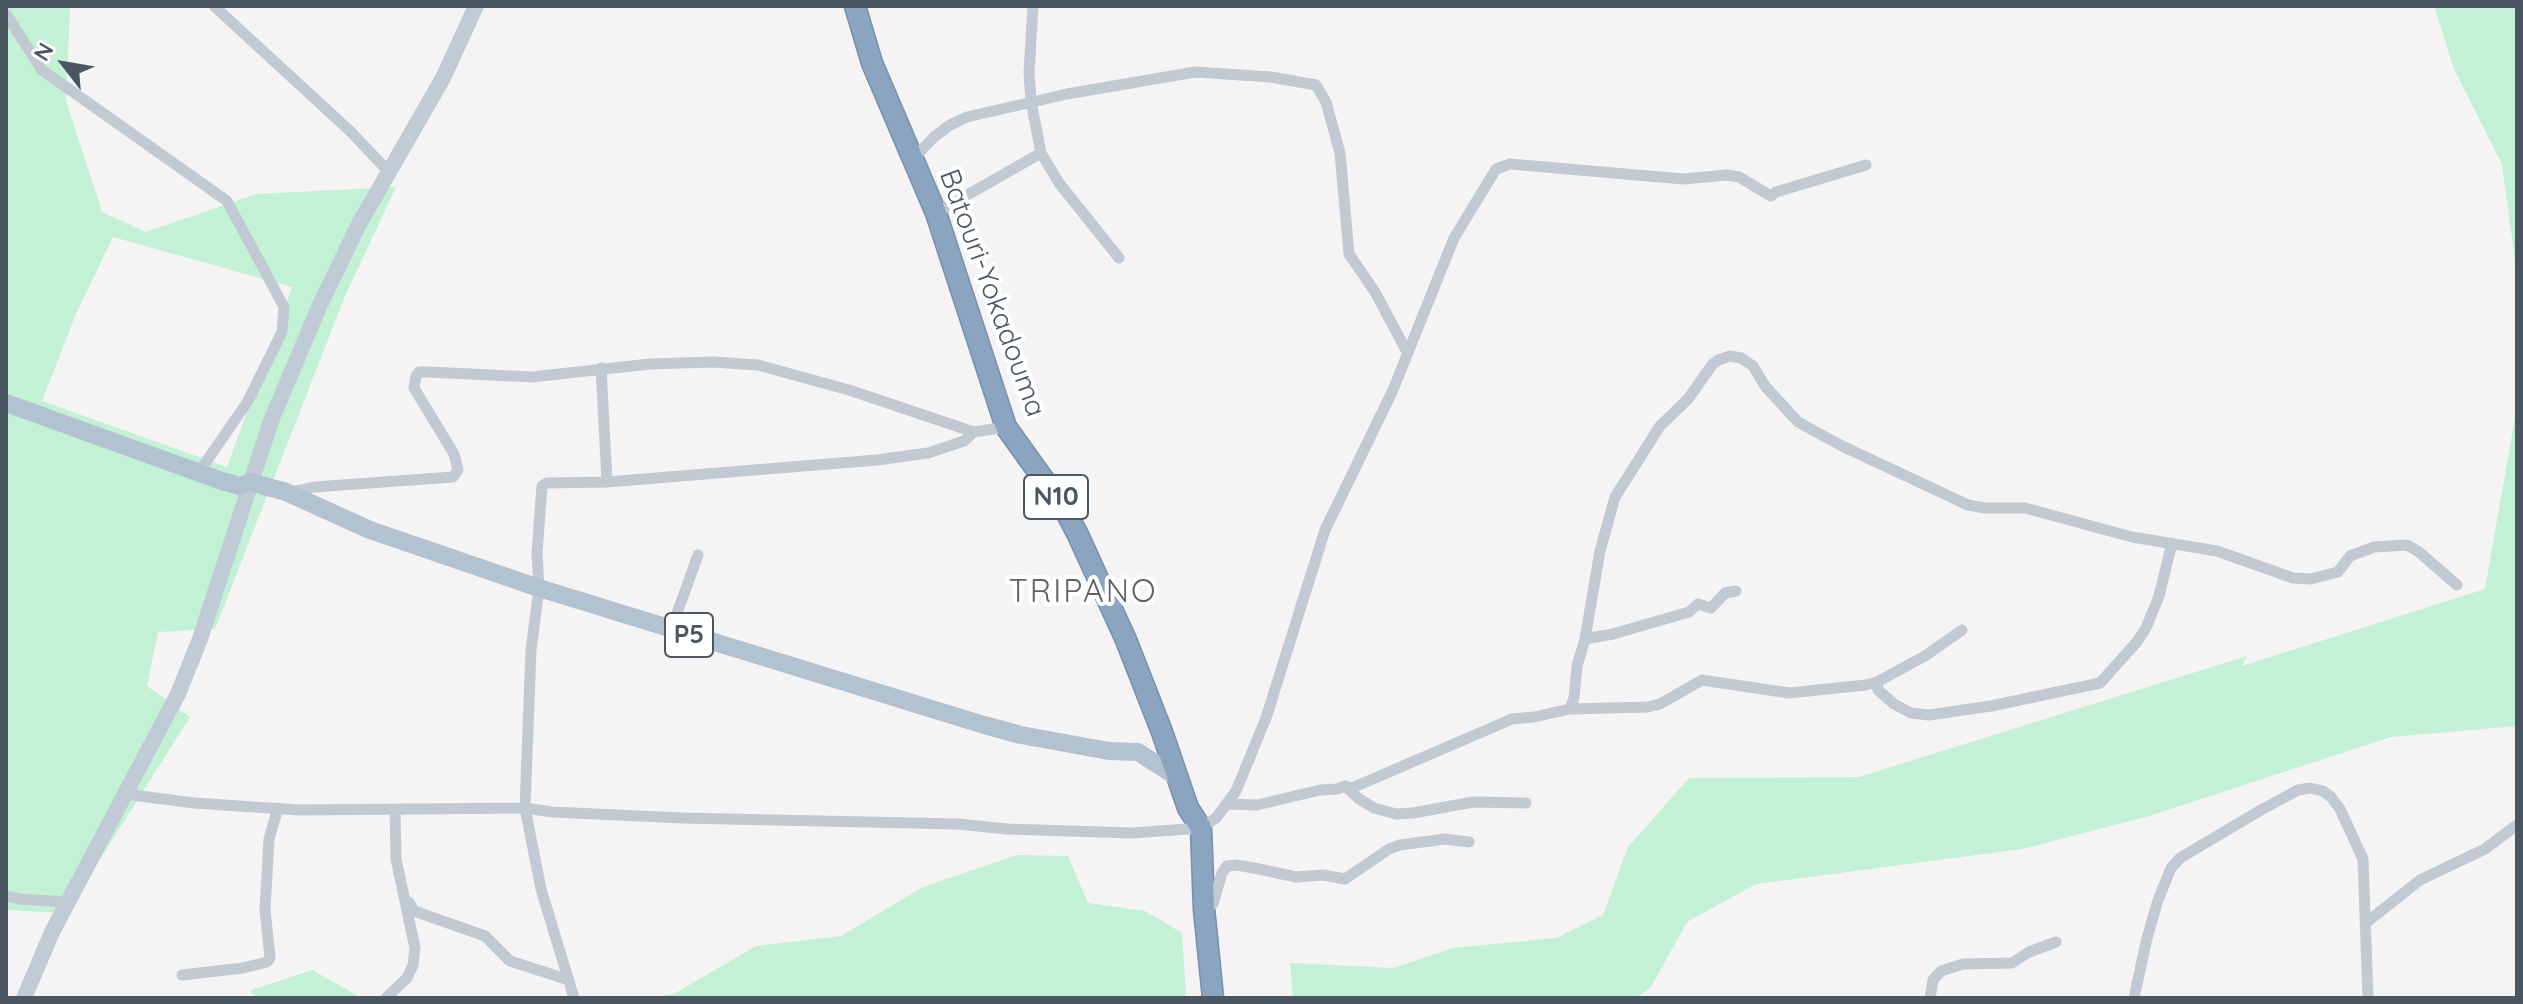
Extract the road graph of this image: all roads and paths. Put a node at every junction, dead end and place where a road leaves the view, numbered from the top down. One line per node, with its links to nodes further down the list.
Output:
1 (214, 6): 10 (street)
2 (476, 6): 10 (street)
3 (855, 6): 8 (highway, Batouri-Yokadouma / N10)
4 (1033, 6): 6 (street)
5 (6, 14): 18 (street)
6 (1031, 101): 7 (street); 8 (street); 13 (street)
7 (1041, 153): 11 (street); 12 (street)
8 (914, 158): 11 (highway, Batouri-Yokadouma / N10)
9 (1866, 165): 13 (street)
10 (388, 171): 19 (street)
11 (936, 213): 16 (highway, Batouri-Yokadouma / N10)
12 (1119, 258)
13 (1407, 352): 38 (street)
14 (601, 368): 17 (street); 20 (street); 21 (street)
15 (6, 403): 18 (main road, P5)
16 (1006, 427): 17 (street); 32 (highway, Batouri-Yokadouma / N10)
17 (974, 432): 20 (street)
18 (199, 472): 19 (main road, P5)
19 (250, 482): 21 (main road, P5); 36 (street)
20 (607, 482): 25 (street)
21 (286, 492): 25 (main road, P5)
22 (2172, 543): 24 (street); 29 (street); 30 (street)
23 (698, 555): 27 (street)
24 (2457, 585)
25 (539, 588): 27 (main road, P5); 40 (street)
26 (1736, 591): 29 (street)
27 (671, 630): 33 (main road, P5)
28 (1962, 630): 30 (street)
29 (1585, 639): 31 (street)
30 (1877, 682): 31 (street)
31 (1570, 709): 35 (street)
32 (1162, 732): 33 (main road); 34 (highway, Batouri-Yokadouma / N10)
33 (1138, 752): 34 (main road, P5)
34 (1177, 777): 43 (highway, Batouri-Yokadouma / N10)
35 (1345, 786): 37 (street); 38 (street)
36 (125, 794): 39 (street); 47 (street)
37 (1526, 803)
38 (1226, 804): 43 (street)
39 (278, 808): 41 (street); 51 (street)
40 (525, 808): 41 (street); 43 (street); 52 (street)
41 (395, 809): 45 (street)
42 (2517, 825): 49 (street)
43 (1201, 828): 48 (highway, Batouri-Yokadouma / N10)
44 (1469, 842): 48 (street)
45 (402, 889): 52 (street); 54 (street)
46 (6, 896): 47 (street)
47 (69, 902): 53 (street)
48 (1204, 909): 56 (highway, Batouri-Yokadouma / N10)
49 (2367, 922): 58 (street); 59 (street)
50 (2056, 942): 57 (street)
51 (182, 975)
52 (569, 980): 55 (street)
53 (24, 998)
54 (386, 998)
55 (574, 998)
56 (1213, 998)
57 (1930, 998)
58 (2134, 998)
59 (2368, 998)

